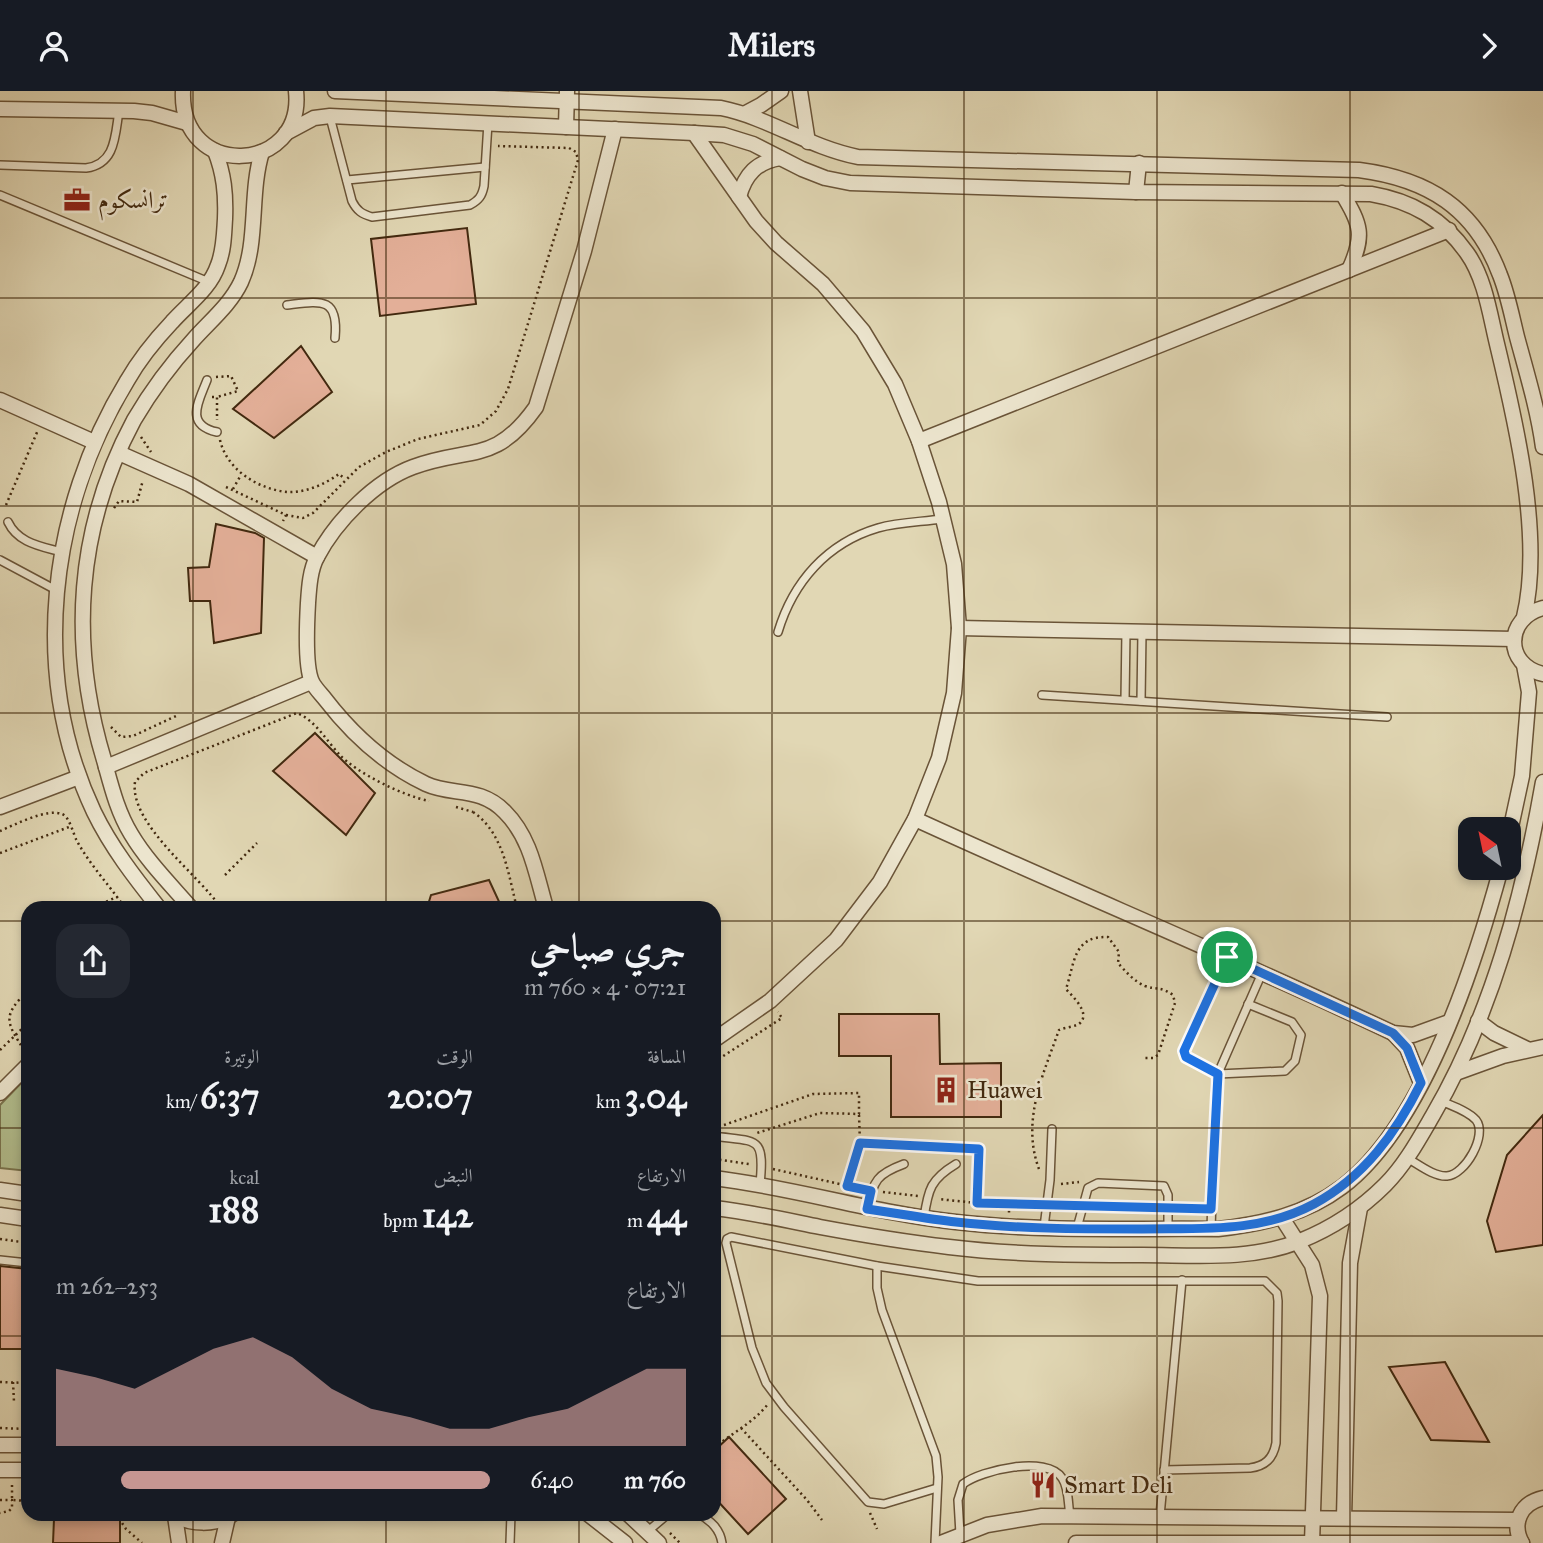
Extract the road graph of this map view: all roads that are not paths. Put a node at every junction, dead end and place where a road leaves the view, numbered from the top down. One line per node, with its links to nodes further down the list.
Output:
1 (183, 91): 12 (street)
2 (296, 91): 17 (street)
3 (335, 91): 6 (street)
4 (781, 91): 10 (street)
5 (800, 91): 19 (street)
6 (545, 95): 7 (street); 14 (street)
7 (567, 96): 10 (street); 15 (street)
8 (0, 109): 9 (street)
9 (119, 111): 12 (street); 24 (lane)
10 (746, 113): 19 (street)
11 (330, 116): 13 (street); 17 (street); 26 (lane)
12 (187, 123): 20 (street)
13 (488, 123): 14 (street); 25 (lane)
14 (544, 126): 15 (street)
15 (566, 127): 16 (street)
16 (615, 129): 18 (street); 47 (street)
17 (286, 133): 21 (street)
18 (694, 133): 22 (street); 30 (street)
19 (808, 142): 23 (street)
20 (215, 151): 21 (street); 33 (street)
21 (262, 152): 43 (street)
22 (780, 157): 27 (street); 30 (street)
23 (1139, 163): 27 (street); 37 (street)
24 (0, 165)
25 (485, 167): 26 (lane); 26 (lane)
26 (347, 180)
27 (1136, 192): 28 (street)
28 (1342, 193): 31 (street); 32 (street)
29 (0, 195): 33 (lane)
30 (739, 197): 40 (street)
31 (1449, 230): 32 (street); 51 (street)
32 (1349, 270): 40 (street)
33 (209, 283): 41 (street)
34 (287, 305): 35 (lane)
35 (335, 338)
36 (208, 380): 39 (lane)
37 (1539, 398): 42 (street)
38 (0, 400): 41 (street)
39 (218, 433)
40 (919, 441): 44 (street)
41 (94, 442): 46 (street)
42 (1543, 447)
43 (119, 453): 47 (street); 59 (street)
44 (943, 519): 52 (street); 54 (lane)
45 (8, 522): 46 (lane)
46 (61, 552): 49 (street)
47 (317, 557): 61 (street)
48 (0, 560): 49 (lane)
49 (56, 590): 58 (street)
50 (1543, 608): 51 (street)
51 (1524, 617): 56 (street)
52 (959, 628): 53 (street); 71 (street)
53 (1126, 631): 55 (street); 63 (lane)
54 (778, 632)
55 (1142, 632): 56 (street); 64 (lane)
56 (1514, 639): 57 (street)
57 (1524, 665): 60 (street); 70 (street)
58 (57, 669): 59 (street); 67 (street)
59 (84, 669): 66 (street)
60 (1543, 674)
61 (312, 682): 66 (street); 75 (street)
62 (1042, 695): 63 (lane)
63 (1125, 700): 64 (lane)
64 (1141, 701): 65 (lane)
65 (1387, 717)
66 (106, 767): 74 (street)
67 (79, 777): 69 (street); 73 (street)
68 (1543, 782): 79 (street)
69 (0, 807)
70 (1513, 817)
71 (915, 819): 76 (street); 82 (street)
72 (1497, 880): 80 (street)
73 (154, 901)
74 (185, 901)
75 (544, 901)
76 (1227, 957): 77 (street); 87 (lane)
77 (1262, 972): 78 (lane); 81 (street)
78 (1248, 1004): 87 (lane); 87 (lane)
79 (1478, 1021): 84 (street); 86 (street)
80 (1448, 1022): 81 (street); 88 (street)
81 (1393, 1033): 88 (street)
82 (721, 1035)
83 (1543, 1047): 84 (street)
84 (1527, 1049): 86 (street)
85 (21, 1072): 89 (street)
86 (1456, 1073): 90 (street)
87 (1218, 1074): 110 (lane)
88 (1421, 1083): 106 (street)
89 (0, 1093)
90 (1441, 1101): 93 (street); 93 (lane)
91 (1052, 1129): 107 (lane)
92 (721, 1137): 97 (lane)
93 (1407, 1158): 100 (street)
94 (904, 1164): 102 (lane)
95 (956, 1164): 105 (lane)
96 (721, 1179): 97 (street)
97 (760, 1184): 102 (street)
98 (0, 1190): 99 (street)
99 (21, 1192)
100 (1360, 1207): 111 (street); 125 (street)
101 (721, 1209): 112 (street)
102 (867, 1209): 105 (street)
103 (0, 1215): 104 (street)
104 (21, 1218)
105 (924, 1218): 107 (street)
106 (1282, 1218): 110 (street); 111 (street)
107 (1039, 1227): 109 (street); 112 (street)
108 (1168, 1228): 109 (street); 109 (lane); 110 (street)
109 (1077, 1229)
110 (1211, 1229)
111 (1298, 1242): 112 (street); 124 (street)
112 (1034, 1255)
113 (0, 1260): 114 (lane)
114 (21, 1262)
115 (877, 1266): 116 (lane); 120 (lane); 120 (lane)
116 (1182, 1280): 119 (lane); 119 (lane)
117 (0, 1445): 118 (street)
118 (21, 1445)
119 (1164, 1470): 123 (lane)
120 (937, 1488): 144 (lane)
121 (1543, 1499): 126 (street)
122 (1070, 1516): 123 (street); 137 (street); 137 (lane)
123 (1160, 1517): 124 (street)
124 (1313, 1518): 125 (street); 149 (street)
125 (1344, 1518): 126 (street)
126 (1518, 1520): 150 (street)
127 (175, 1521): 138 (street)
128 (194, 1521): 129 (street)
129 (215, 1521)
130 (228, 1521): 139 (street)
131 (511, 1521): 140 (lane)
132 (604, 1521): 141 (street)
133 (636, 1521): 136 (street)
134 (660, 1521): 136 (lane)
135 (710, 1521): 143 (lane)
136 (648, 1531): 142 (street)
137 (960, 1534): 145 (street)
138 (179, 1543)
139 (222, 1543)
140 (510, 1543)
141 (625, 1543)
142 (659, 1543)
143 (722, 1543)
144 (935, 1543)
145 (941, 1543)
146 (1076, 1543): 147 (street)
147 (1128, 1543): 148 (street)
148 (1242, 1543): 149 (street)
149 (1312, 1543): 150 (street)
150 (1522, 1543)

